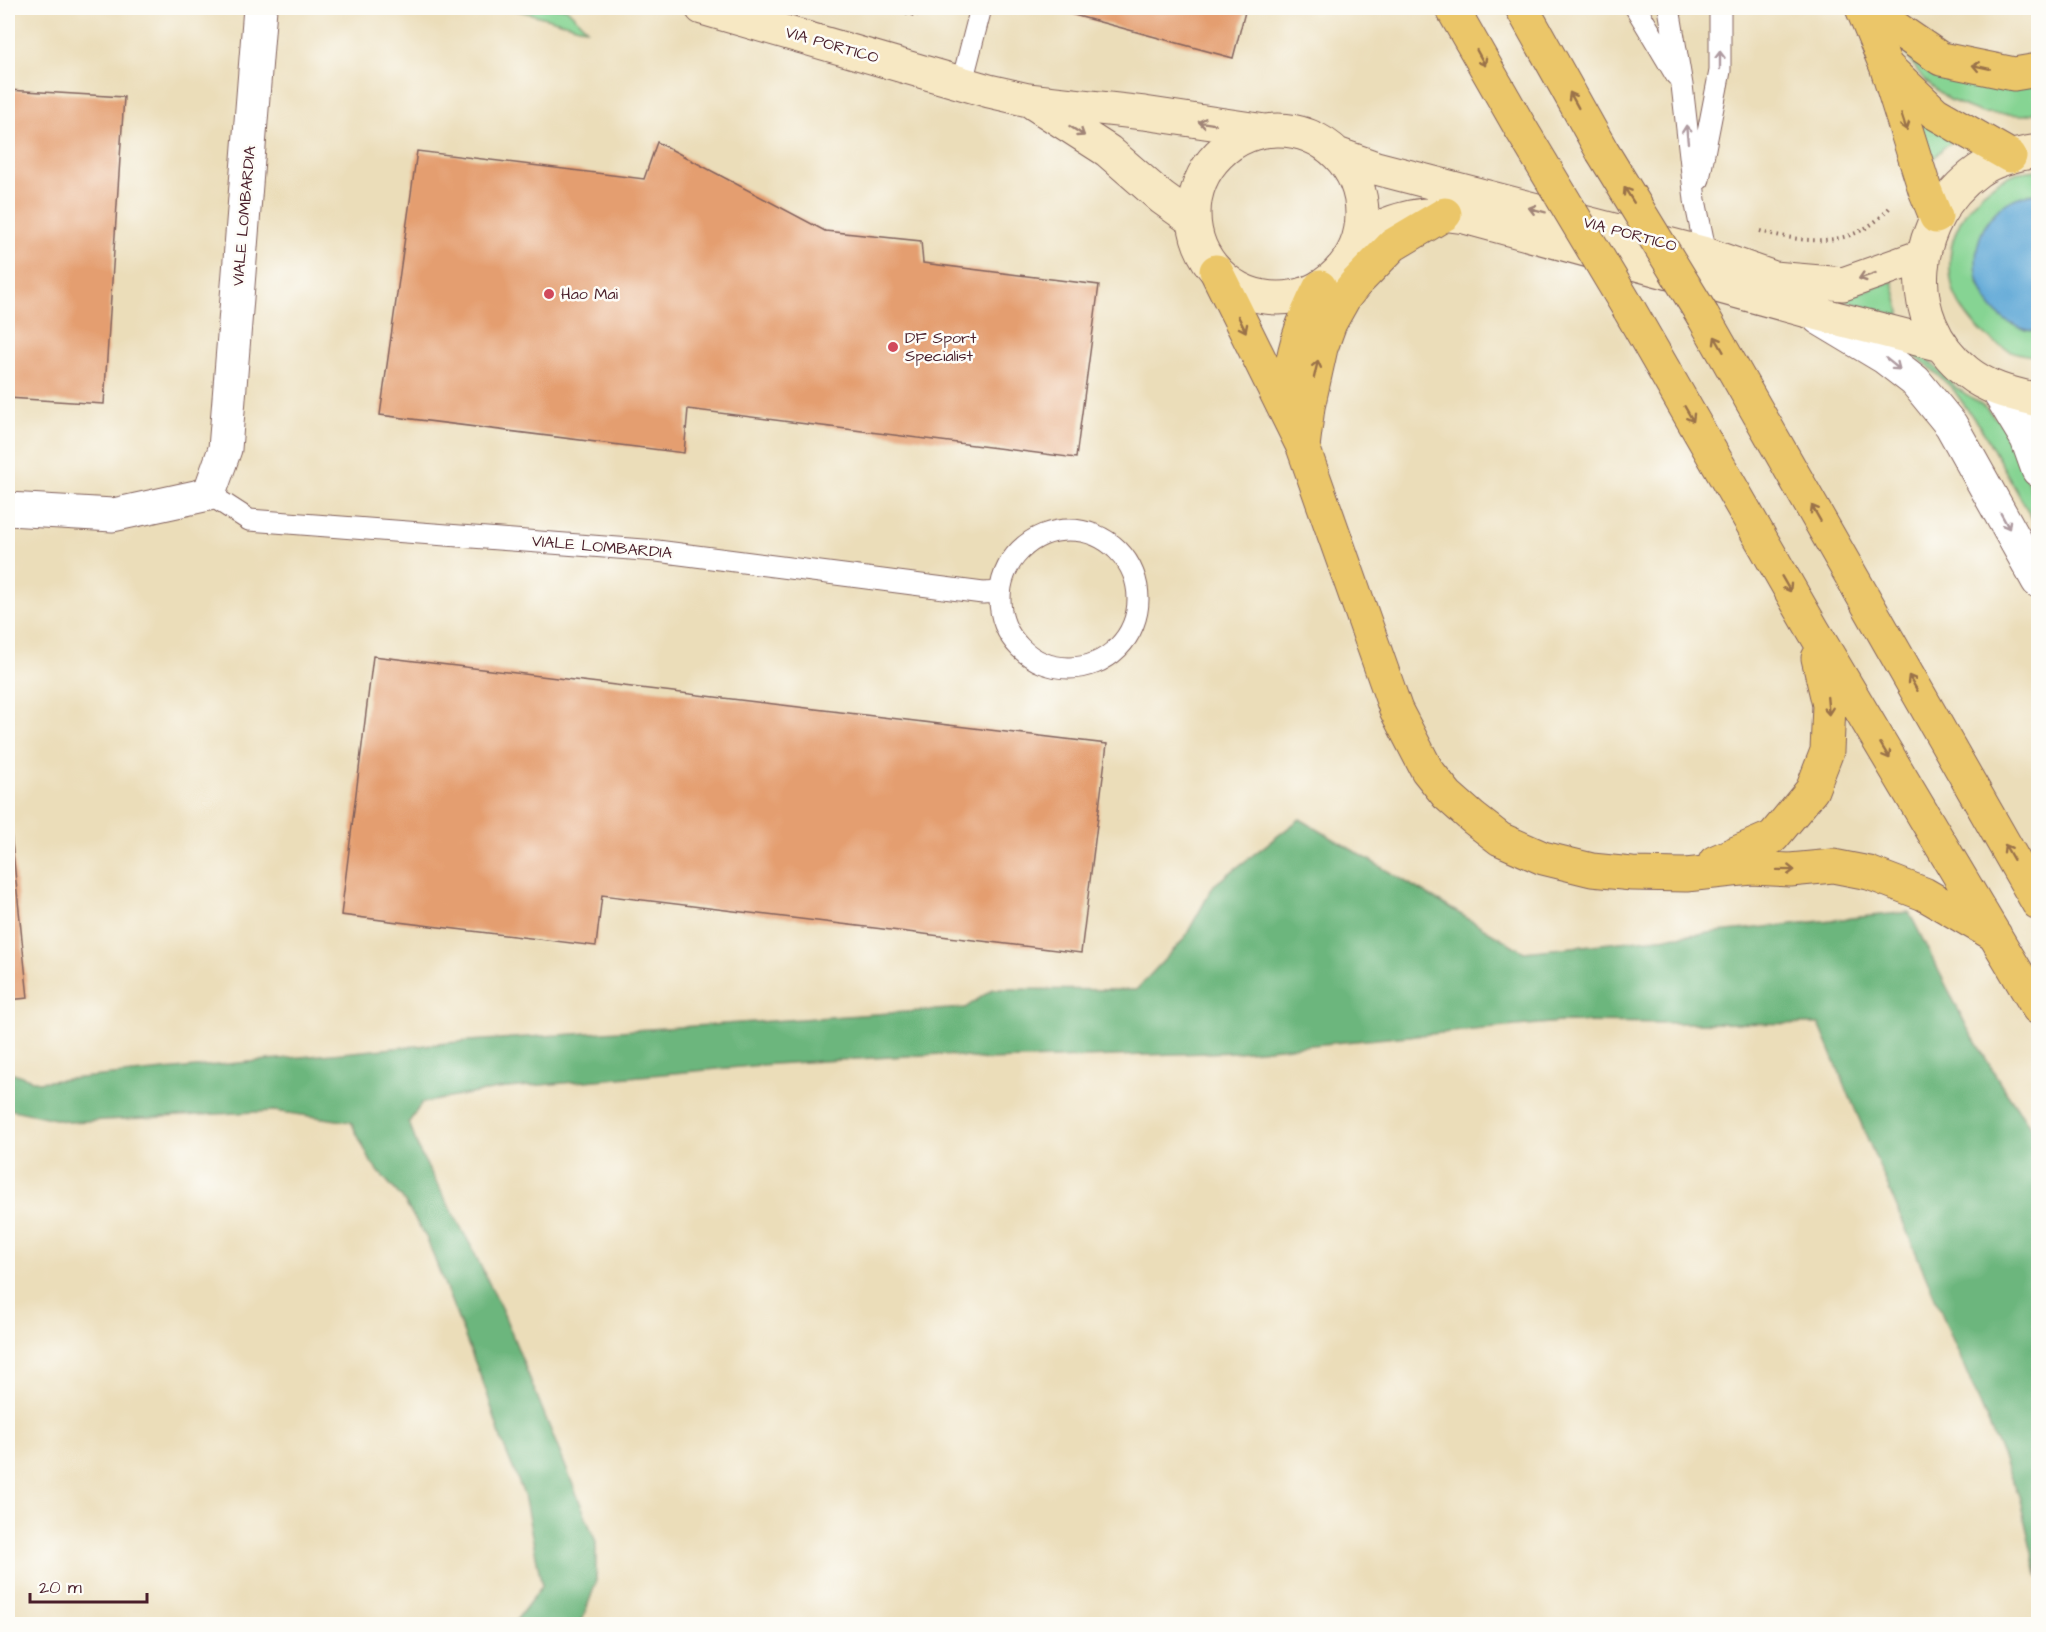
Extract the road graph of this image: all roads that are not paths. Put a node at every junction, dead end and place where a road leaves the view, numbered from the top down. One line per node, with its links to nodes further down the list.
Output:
1 (260, 8): 34 (street, VIALE LOMBARDIA)
2 (702, 8): 13 (main road, VIA PORTICO)
3 (981, 8): 13 (lane)
4 (1452, 8): 38 (highway, one-way to 38, bridge)
5 (1522, 8): 40 (highway, one-way to 5, bridge)
6 (1636, 8): 14 (lane)
7 (1720, 8): 19 (lane, one-way to 7)
8 (1862, 8): 11 (highway)
9 (1876, 8): 12 (highway, one-way to 9)
10 (1669, 9): 14 (lane)
11 (1886, 66): 17 (highway); 21 (highway, one-way to 21)
12 (2038, 70)
13 (962, 82): 15 (main road, VIA PORTICO)
14 (1682, 85): 19 (lane, one-way to 14)
15 (1028, 100): 16 (main road, VIA PORTICO, one-way to 15); 22 (main road, VIA PORTICO, one-way to 22)
16 (1265, 131): 18 (main road, VIA PORTICO); 22 (main road, VIA PORTICO)
17 (2024, 153): 21 (main road)
18 (1337, 154): 23 (main road, VIA PORTICO); 24 (main road, VIA PORTICO, one-way to 18)
19 (1695, 200): 24 (lane)
20 (1444, 214): 23 (main road, VIA PORTICO); 28 (main road, VIA PORTICO); 32 (highway, one-way to 20)
21 (1936, 217): 25 (main road)
22 (1194, 221): 26 (main road, VIA PORTICO)
23 (1360, 235): 27 (main road, VIA PORTICO)
24 (1706, 254): 25 (main road, VIA PORTICO, one-way to 24)
25 (1922, 256): 29 (main road)
26 (1216, 271): 27 (main road, VIA PORTICO); 32 (highway, one-way to 32)
27 (1320, 287): 32 (highway)
28 (1808, 311): 29 (main road, VIA PORTICO); 36 (street, VIA PORTICO, one-way to 36)
29 (1941, 345): 30 (main road)
30 (1998, 391): 31 (main road); 33 (street)
31 (2038, 400)
32 (1304, 447): 39 (highway)
33 (2038, 470)
34 (209, 494): 35 (street); 37 (lane, VIALE LOMBARDIA)
35 (8, 509)
36 (2038, 581)
37 (1000, 592): 37 (lane)
38 (1812, 628): 39 (highway, one-way to 39); 41 (highway, one-way to 41)
39 (1686, 875): 41 (highway, one-way to 41)
40 (2038, 903)
41 (1995, 935): 42 (highway)
42 (2038, 1008)

